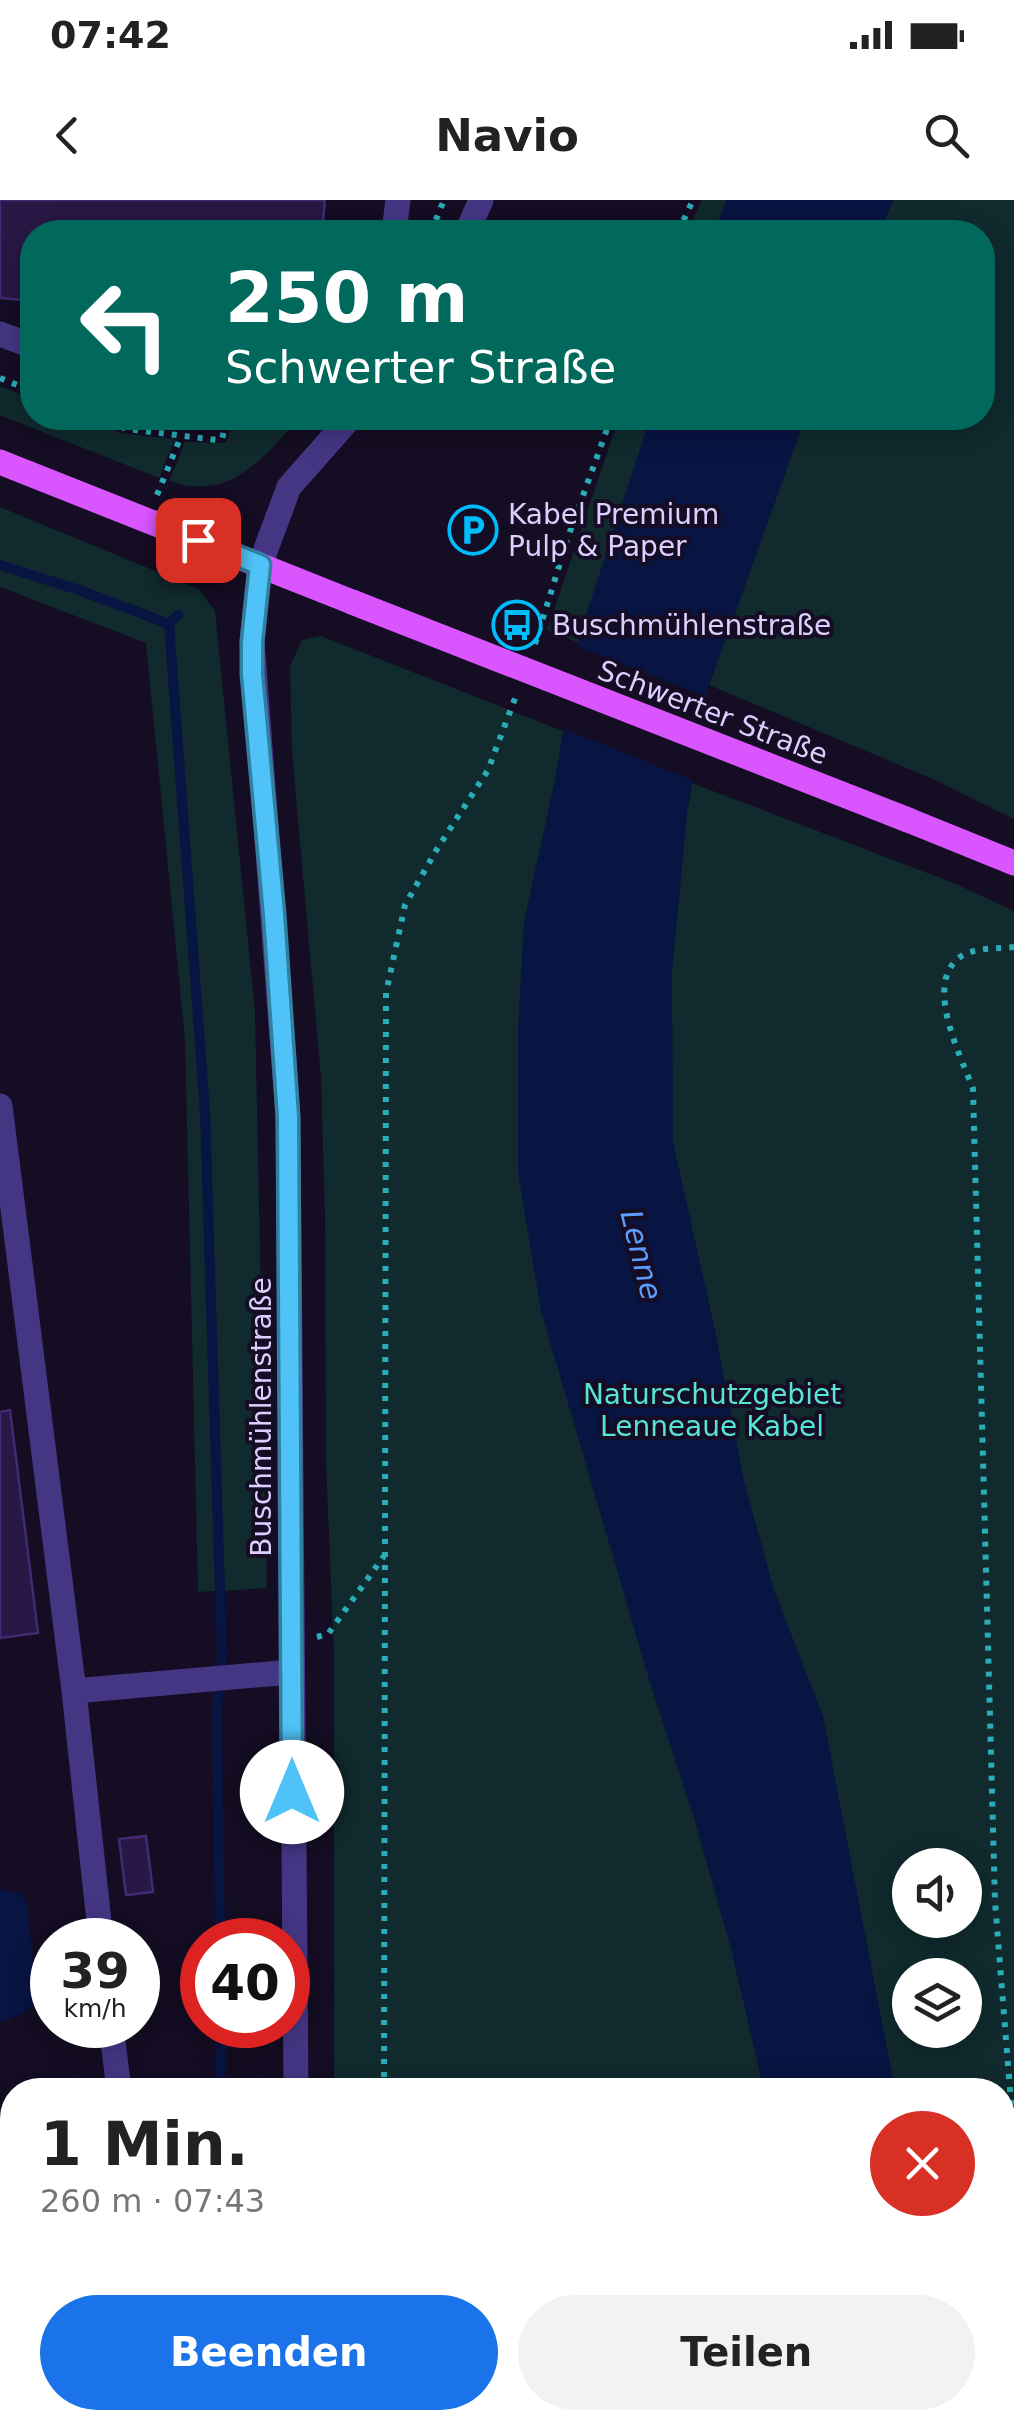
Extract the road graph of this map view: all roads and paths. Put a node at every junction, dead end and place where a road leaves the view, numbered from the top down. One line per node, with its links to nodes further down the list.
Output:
1 (135, 430): 5 (path)
2 (224, 430): 5 (path)
3 (339, 430): 8 (street, Buschmühlenstraße)
4 (607, 430): 9 (path)
5 (181, 436): 7 (path)
6 (0, 462): 8 (main road, Schwerter Straße)
7 (163, 480)
8 (260, 565): 11 (main road, Schwerter Straße, bridge); 15 (street, Buschmühlenstraße)
9 (528, 662)
10 (522, 680): 14 (path)
11 (1014, 863)
12 (1014, 948): 23 (path)
13 (0, 1106): 17 (street)
14 (385, 1555): 15 (path); 22 (path)
15 (292, 1642): 16 (street, Buschmühlenstraße)
16 (291, 1672): 17 (street); 21 (street, Buschmühlenstraße)
17 (74, 1690): 18 (street)
18 (100, 1918)
19 (114, 2048): 20 (street)
20 (118, 2078)
21 (296, 2078)
22 (384, 2078)
23 (1009, 2078)

